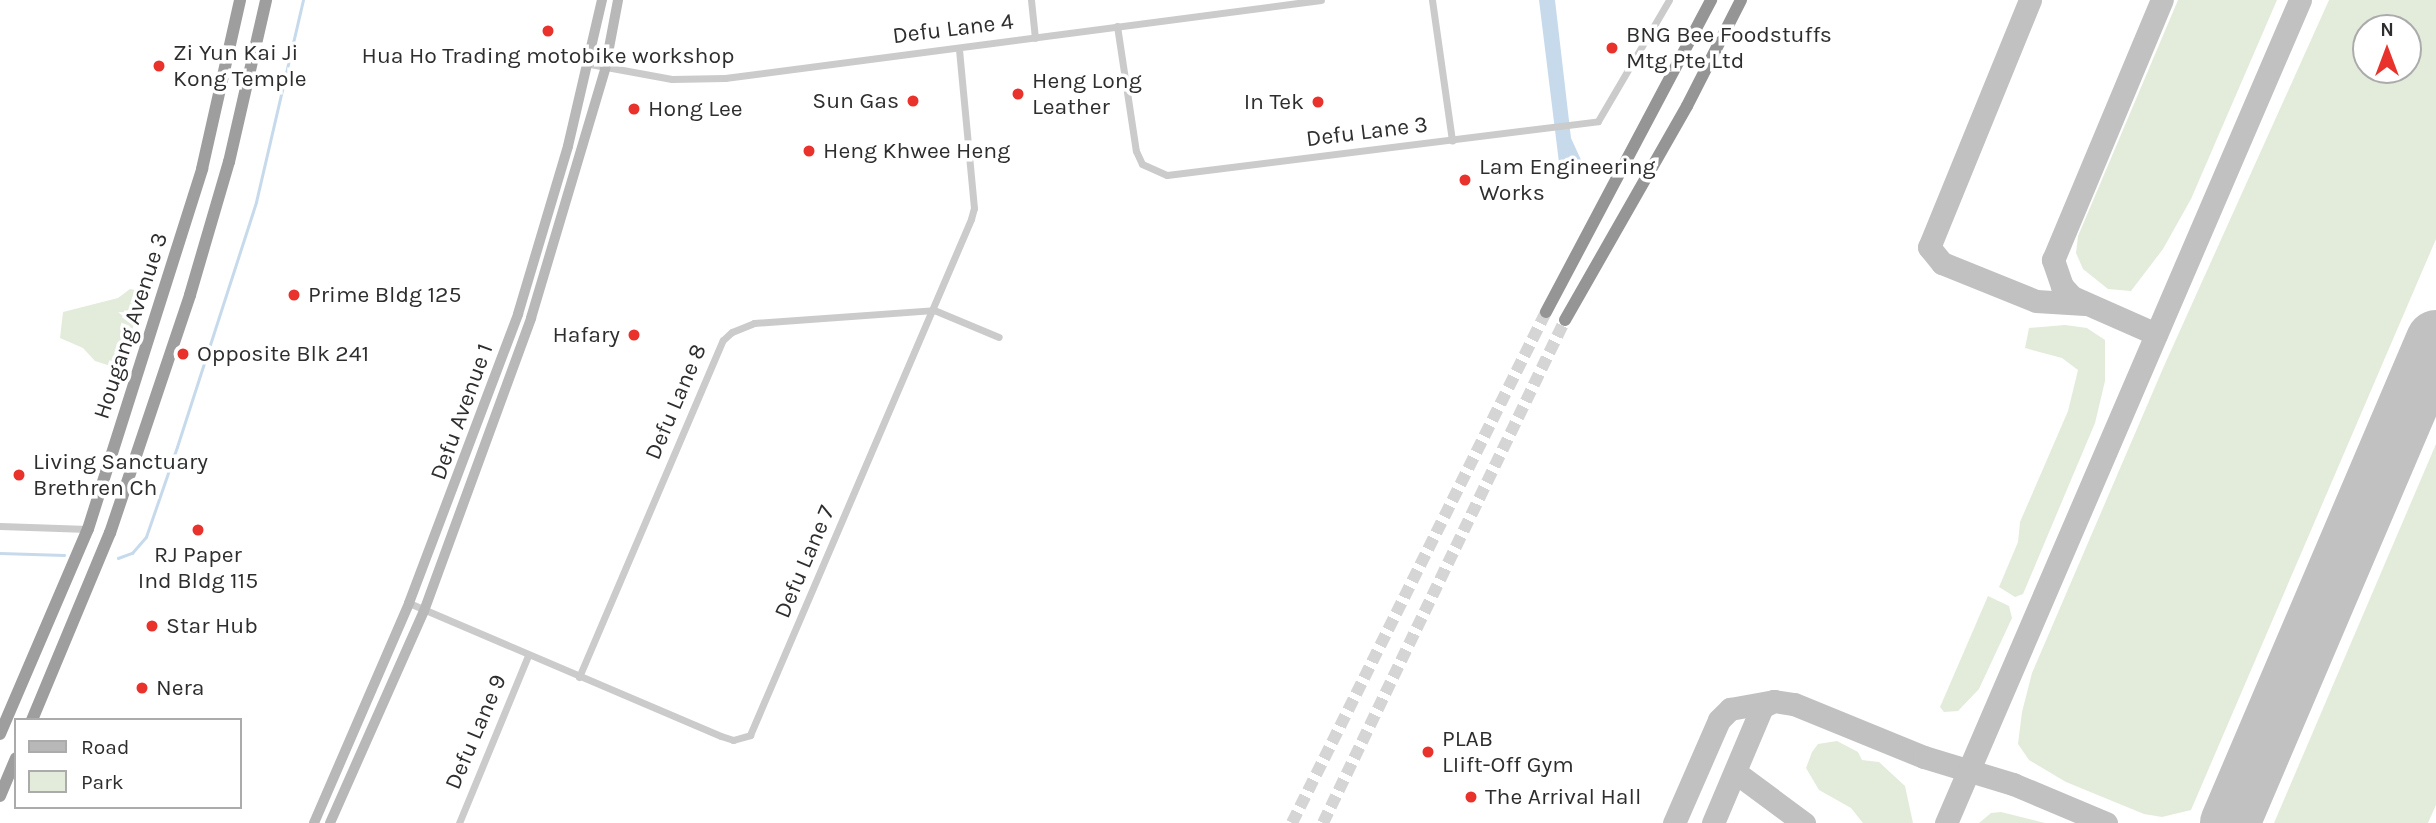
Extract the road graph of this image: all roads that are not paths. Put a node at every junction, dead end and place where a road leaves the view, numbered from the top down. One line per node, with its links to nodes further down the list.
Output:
1 (240, 0): 17 (highway, Hougang Avenue 3)
2 (266, 0): 16 (highway, Hougang Avenue 3)
3 (602, 0): 14 (main road, Defu Avenue 1)
4 (618, 0): 15 (main road, Defu Avenue 1)
5 (1031, 0): 12 (street)
6 (1321, 0): 11 (street, Defu Lane 4)
7 (1432, 0): 18 (street)
8 (1669, 0): 18 (street, Defu Lane 3)
9 (1711, 0): 20 (highway)
10 (1741, 0): 21 (highway)
11 (1117, 26): 12 (street, Defu Lane 4); 18 (street, Defu Lane 3)
12 (1035, 38): 13 (street, Defu Lane 4)
13 (959, 49): 15 (street, Defu Lane 4); 19 (street, Defu Lane 7)
14 (590, 64): 15 (street, Defu Lane 4); 25 (main road, Defu Avenue 1)
15 (605, 69): 26 (main road, Defu Avenue 1)
16 (245, 96): 17 (highway); 29 (highway, Hougang Avenue 3)
17 (218, 114): 24 (highway, Hougang Avenue 3)
18 (1452, 141)
19 (934, 310): 22 (street); 28 (street, Defu Lane 8); 28 (street, Defu Lane 7)
20 (1546, 312)
21 (1565, 320)
22 (999, 337)
23 (0, 526): 24 (street)
24 (88, 529): 30 (highway, Hougang Avenue 3)
25 (409, 603): 26 (street, Defu Lane 7); 33 (main road, Defu Avenue 1)
26 (424, 611): 27 (street, Defu Lane 7); 34 (main road, Defu Avenue 1)
27 (528, 656): 28 (street, Defu Lane 7); 35 (street, Defu Lane 9)
28 (579, 677)
29 (33, 718)
30 (0, 734)
31 (14, 763): 32 (highway)
32 (0, 796)
33 (314, 823)
34 (330, 823)
35 (460, 823)

